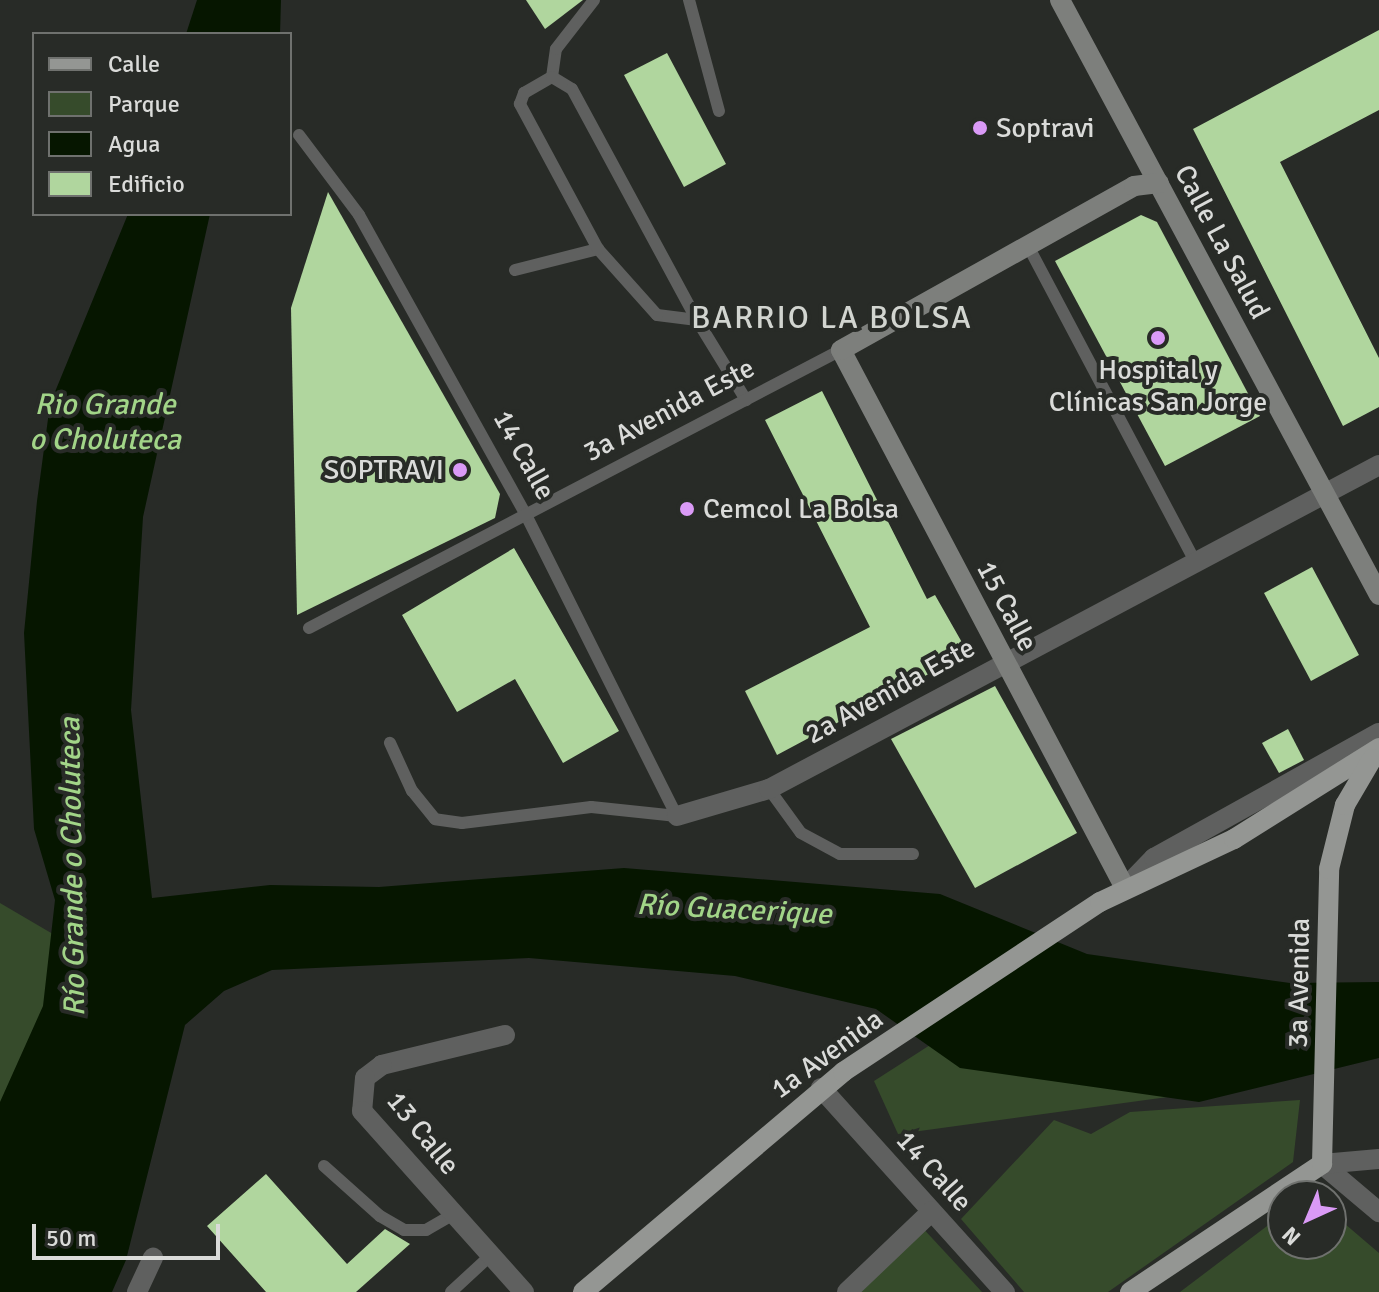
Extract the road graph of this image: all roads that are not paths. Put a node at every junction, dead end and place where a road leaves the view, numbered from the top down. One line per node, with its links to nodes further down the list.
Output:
1 (594, 0): 4 (lane)
2 (689, 0): 5 (lane)
3 (1060, 0): 7 (main road, Calle La Salud)
4 (552, 77): 11 (lane); 13 (lane)
5 (719, 111)
6 (299, 135): 18 (lane, 14 Calle)
7 (1148, 163): 8 (main road, Calle La Salud); 9 (main road)
8 (1159, 183): 9 (main road, 3a Avenida Este); 17 (main road, Calle La Salud)
9 (1134, 186): 10 (main road, 3a Avenida Este)
10 (1027, 244): 14 (main road, 3a Avenida Este); 19 (lane)
11 (598, 249): 12 (lane); 13 (lane)
12 (515, 270)
13 (697, 320): 15 (lane)
14 (841, 350): 15 (lane, 3a Avenida Este); 22 (main road, 15 Calle)
15 (746, 400): 18 (lane, 3a Avenida Este)
16 (1379, 465): 17 (street, 2a Avenida Este)
17 (1323, 491): 19 (street, 2a Avenida Este); 20 (main road, Calle La Salud)
18 (527, 517): 21 (lane, 3a Avenida Este); 30 (lane, 14 Calle)
19 (1194, 560): 22 (street, 2a Avenida Este)
20 (1379, 595)
21 (309, 628)
22 (1004, 660): 28 (street, 2a Avenida Este); 32 (main road, 15 Calle)
23 (1379, 733): 32 (street, 1a Avenida)
24 (390, 743): 30 (lane)
25 (1379, 748): 32 (main road, 1a Avenida)
26 (1379, 755): 29 (main road, 3a Avenida)
27 (1379, 772): 29 (main road)
28 (769, 789): 30 (street, 2a Avenida Este); 31 (lane)
29 (1345, 805): 36 (main road, 3a Avenida)
30 (677, 816)
31 (913, 854)
32 (1125, 888): 34 (main road, 1a Avenida)
33 (505, 1035): 40 (street, 13 Calle)
34 (821, 1088): 38 (street, 14 Calle); 46 (main road, 1a Avenida)
35 (1379, 1159): 36 (street)
36 (1322, 1164): 39 (street); 49 (main road)
37 (324, 1166): 40 (lane)
38 (932, 1211): 47 (street); 48 (street, 14 Calle)
39 (1379, 1212)
40 (454, 1214): 41 (street, 13 Calle)
41 (491, 1255): 44 (lane); 45 (street, 13 Calle)
42 (153, 1258): 43 (street)
43 (137, 1292)
44 (451, 1292)
45 (524, 1292)
46 (583, 1292)
47 (847, 1292)
48 (1005, 1292)
49 (1130, 1292)

